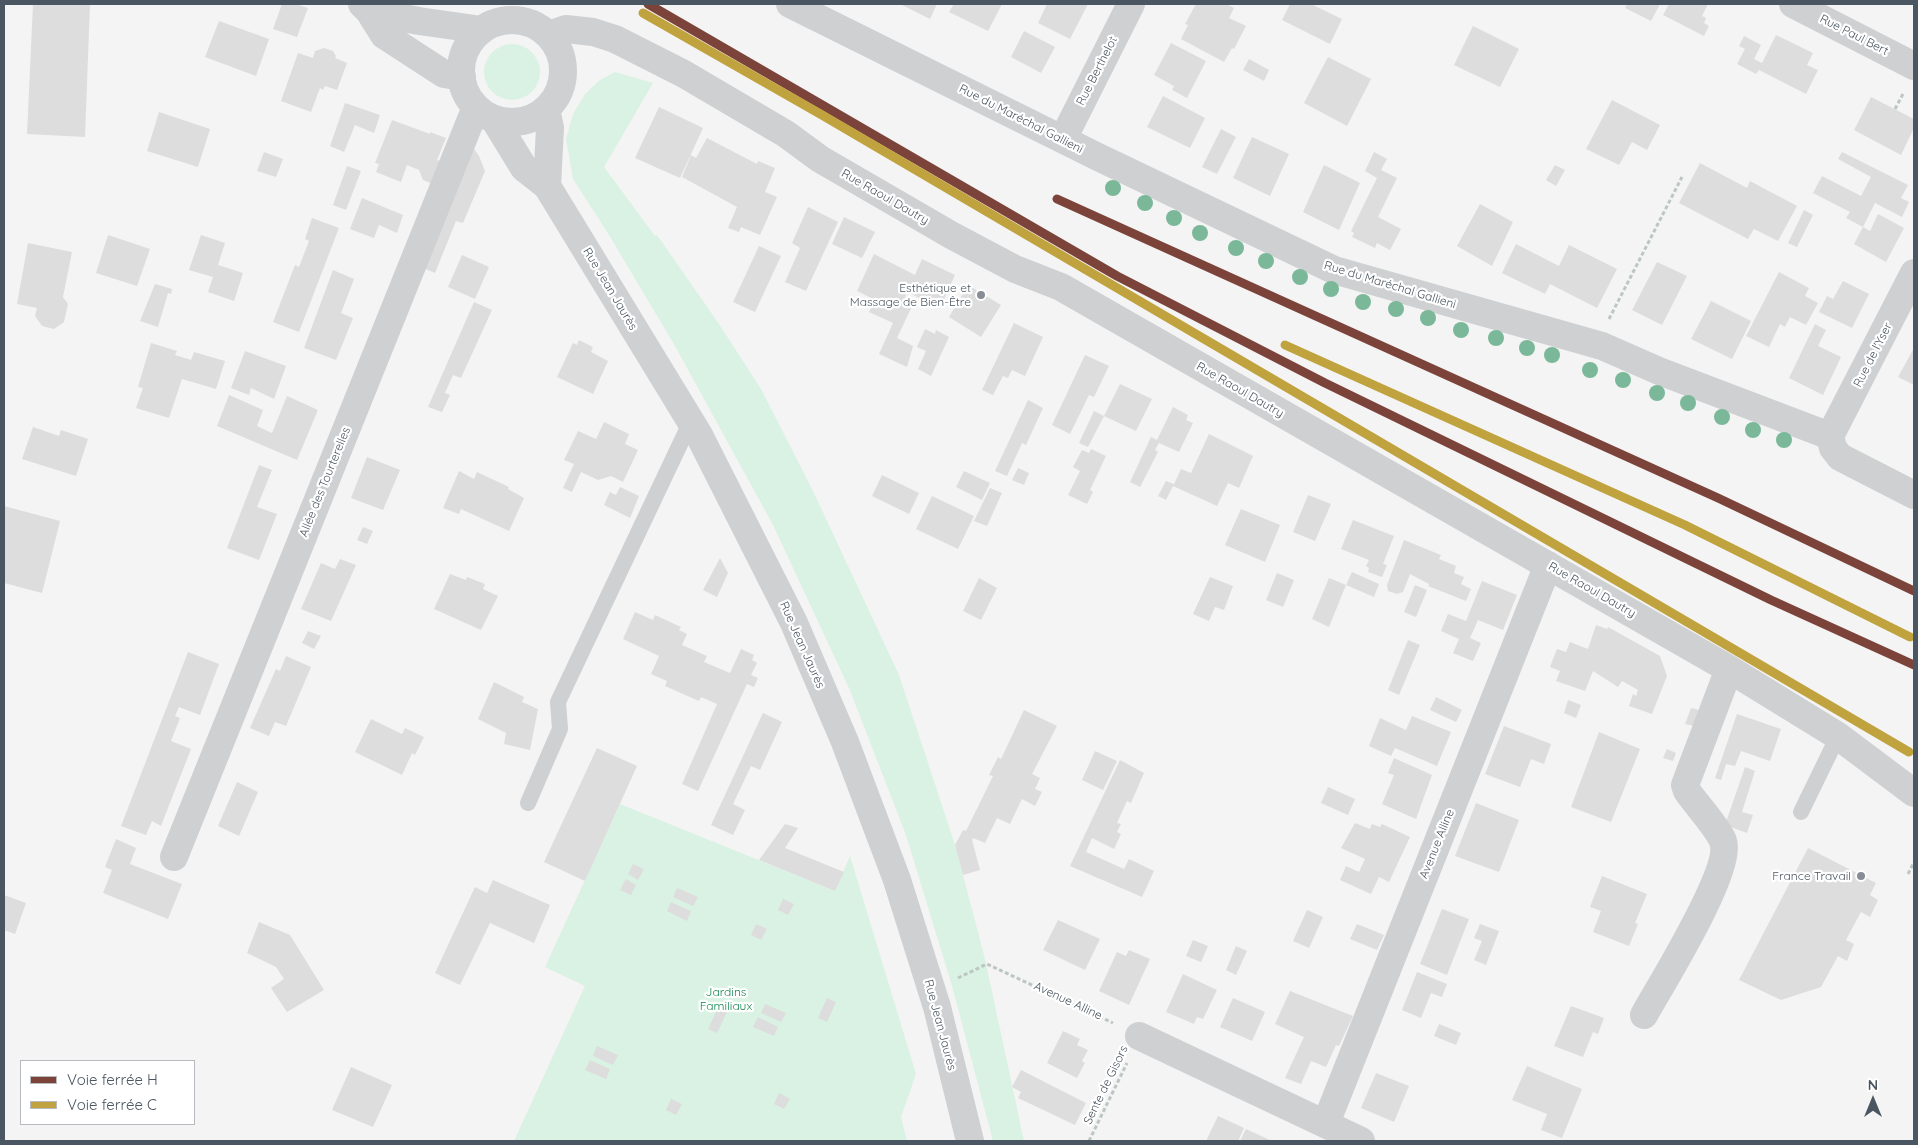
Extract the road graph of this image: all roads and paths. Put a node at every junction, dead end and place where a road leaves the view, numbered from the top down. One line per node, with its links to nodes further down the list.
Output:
1 (790, 4): 11 (street, Rue du Maréchal Gallieni)
2 (1131, 4): 11 (street, Rue Berthelot)
3 (1794, 4): 7 (street, Rue Paul Bert)
4 (365, 7): 5 (street); 8 (street)
5 (482, 30): 6 (street); 8 (street)
6 (549, 35): 9 (street); 19 (street, Rue Raoul Dautry)
7 (1914, 66)
8 (462, 77): 10 (street)
9 (546, 109): 10 (street); 13 (street)
10 (485, 113): 13 (street, Rue Jean Jaurès); 25 (street, Allée des Tourterelles)
11 (1063, 139): 17 (street, Rue du Maréchal Gallieni)
12 (1682, 177): 15 (path)
13 (547, 186): 16 (street, Rue Jean Jaurès)
14 (1914, 273): 17 (street, Rue de l'Yser)
15 (1606, 325)
16 (690, 421): 23 (lane); 32 (street, Rue Jean Jaurès)
17 (1830, 436): 18 (street)
18 (1914, 495)
19 (1548, 565): 20 (street, Rue Raoul Dautry); 31 (street, Avenue Alline)
20 (1729, 669): 21 (street, Rue Raoul Dautry); 29 (street)
21 (1838, 736): 22 (street, Rue Raoul Dautry); 24 (lane)
22 (1914, 793)
23 (528, 804)
24 (1801, 812)
25 (174, 857)
26 (1914, 862): 27 (path)
27 (1908, 874)
28 (954, 979): 30 (path, Avenue Alline)
29 (1644, 1015)
30 (1139, 1036): 31 (street); 33 (path, Sente de Gisors)
31 (1326, 1123): 34 (street)
32 (970, 1141)
33 (1089, 1141)
34 (1360, 1141)

